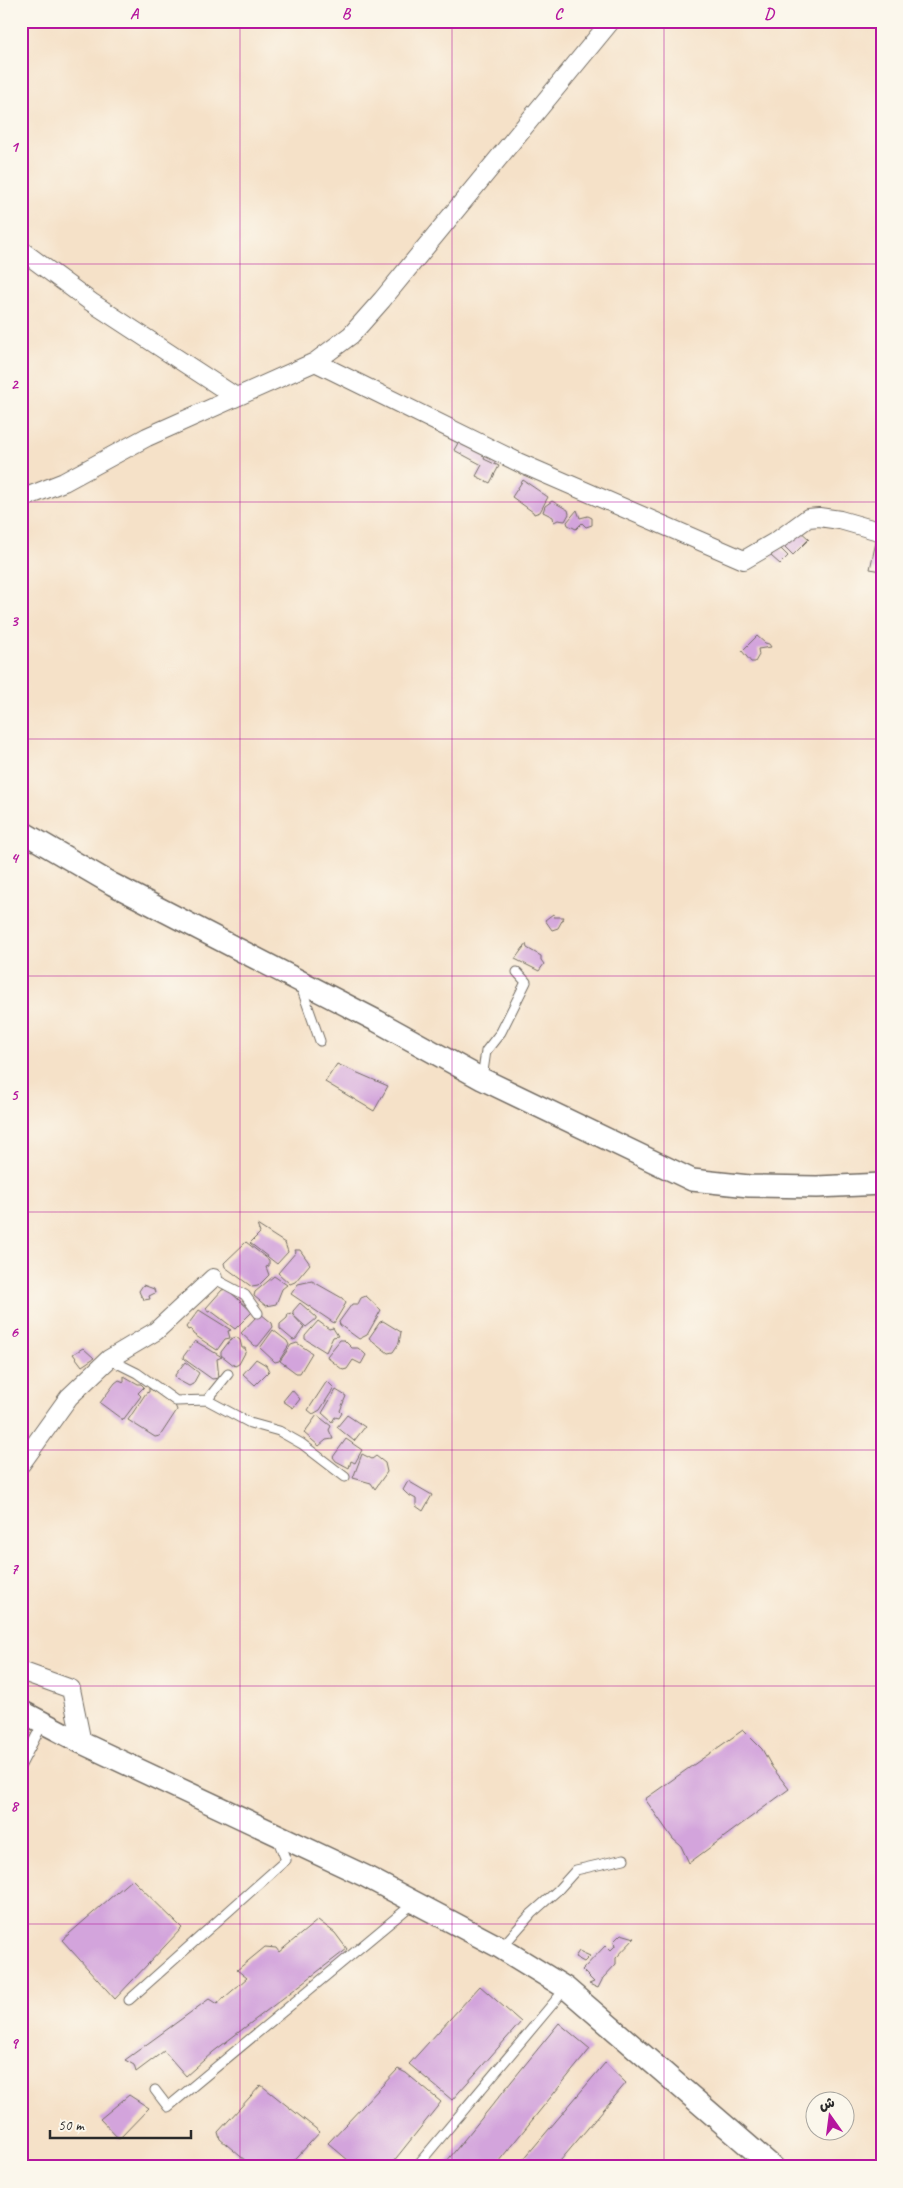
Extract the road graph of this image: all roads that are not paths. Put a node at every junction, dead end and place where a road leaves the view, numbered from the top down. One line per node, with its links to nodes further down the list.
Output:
1 (611, 21): 3 (street)
2 (21, 250): 4 (street)
3 (316, 362): 4 (street); 6 (street)
4 (236, 397): 5 (street)
5 (21, 499)
6 (882, 532)
7 (21, 831): 9 (street)
8 (517, 972): 11 (lane)
9 (298, 980): 10 (lane); 11 (street)
10 (320, 1042)
11 (482, 1079): 12 (street)
12 (882, 1184)
13 (213, 1278): 14 (lane); 15 (street)
14 (258, 1313)
15 (109, 1359): 17 (lane); 18 (street)
16 (228, 1374): 17 (lane)
17 (207, 1400): 19 (lane)
18 (21, 1464)
19 (344, 1477)
20 (21, 1671): 23 (street)
21 (21, 1711): 22 (street)
22 (43, 1722): 23 (street); 24 (lane)
23 (82, 1743): 25 (street)
24 (21, 1765)
25 (276, 1833): 27 (street); 30 (lane)
26 (624, 1859): 28 (lane)
27 (415, 1902): 28 (street); 31 (lane)
28 (501, 1948): 29 (street)
29 (566, 1988): 32 (lane); 33 (street)
30 (129, 2000)
31 (155, 2090)
32 (416, 2167)
33 (773, 2167)

